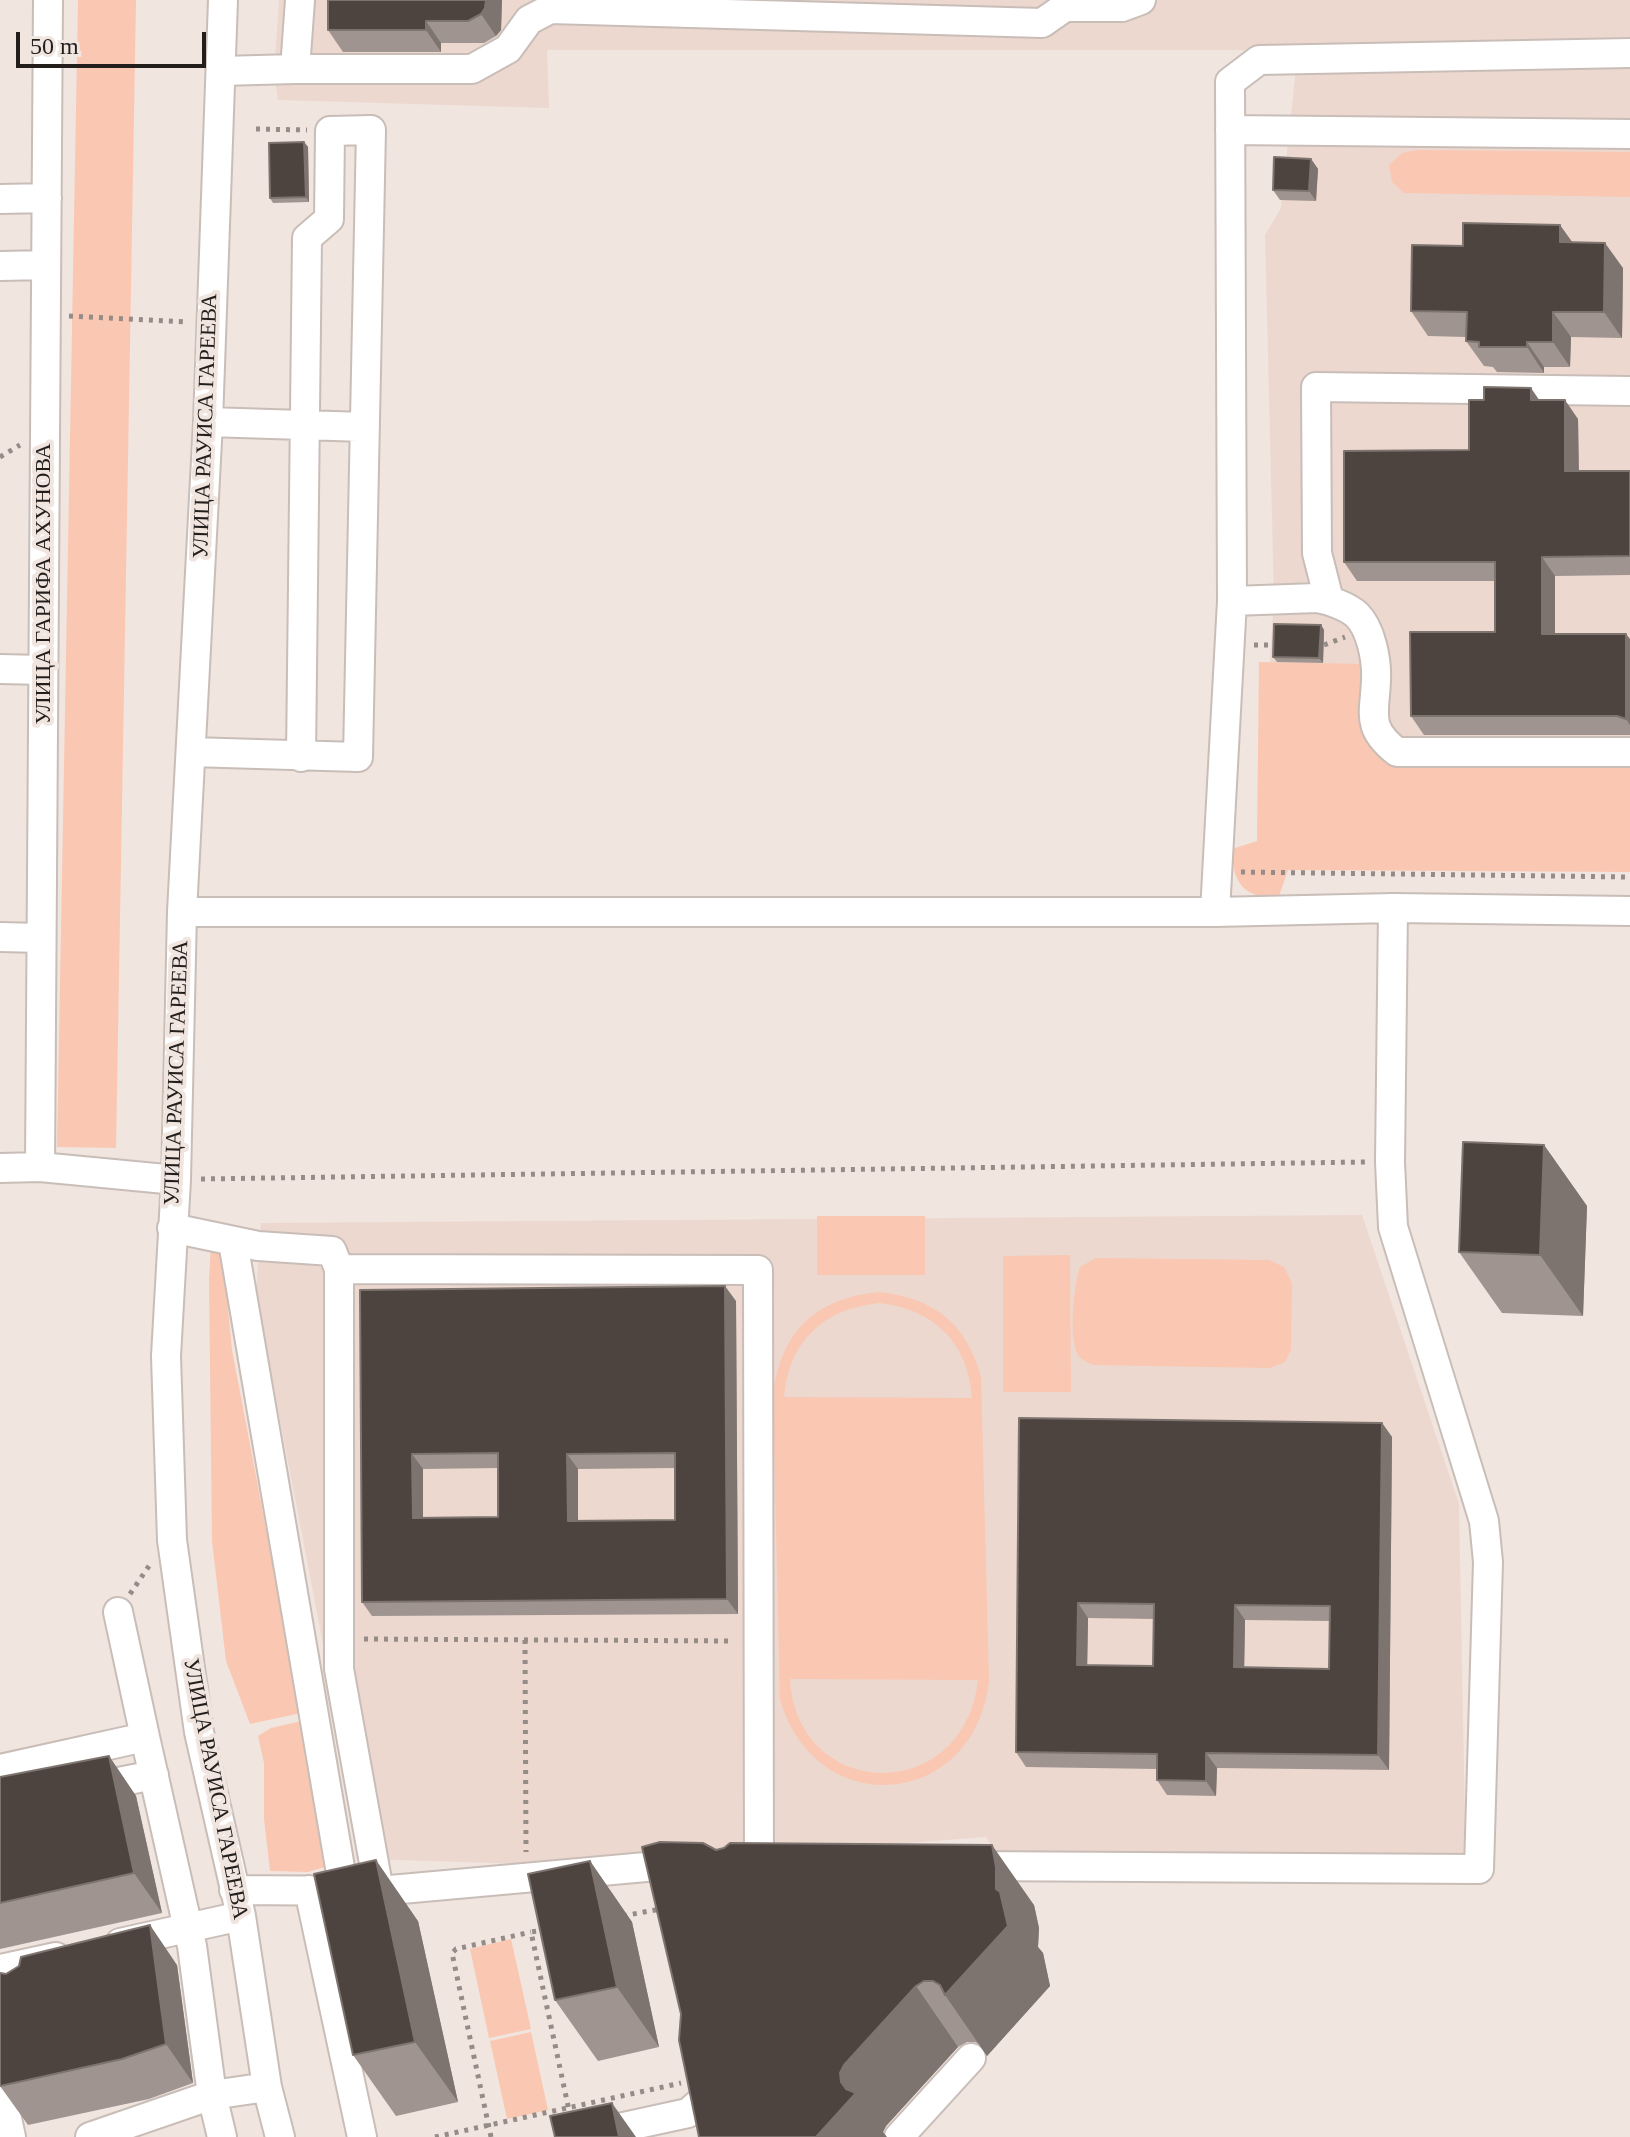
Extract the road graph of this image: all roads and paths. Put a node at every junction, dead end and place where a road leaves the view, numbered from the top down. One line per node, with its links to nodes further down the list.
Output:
1 (48, 0): 13 (street, УЛИЦА ГАРИФА АХУНОВА)
2 (223, 0): 8 (street, УЛИЦА РАУИСА ГАРЕЕВА)
3 (300, 0): 7 (street)
4 (1141, 0): 5 (street)
5 (1065, 4): 7 (street)
6 (1630, 53): 10 (street)
7 (295, 69): 8 (street)
8 (221, 71): 18 (street, УЛИЦА РАУИСА ГАРЕЕВА)
9 (256, 129): 11 (path)
10 (1230, 130): 12 (street); 24 (street)
11 (330, 131): 21 (street); 22 (street)
12 (1630, 134)
13 (47, 198): 14 (street); 15 (street, УЛИЦА ГАРИФА АХУНОВА)
14 (0, 199)
15 (46, 265): 16 (street); 26 (street, УЛИЦА ГАРИФА АХУНОВА)
16 (0, 266)
17 (67, 316): 18 (path)
18 (211, 324): 20 (street, УЛИЦА РАУИСА ГАРЕЕВА)
19 (1630, 391): 23 (street)
20 (208, 422): 21 (street); 27 (street, УЛИЦА РАУИСА ГАРЕЕВА)
21 (307, 426): 22 (street); 29 (street)
22 (365, 427): 29 (street)
23 (1329, 600): 24 (street); 28 (street)
24 (1232, 601): 35 (street)
25 (0, 669): 26 (street)
26 (43, 670): 37 (street, УЛИЦА ГАРИФА АХУНОВА)
27 (191, 752): 29 (street); 34 (street, УЛИЦА РАУИСА ГАРЕЕВА)
28 (1630, 752)
29 (301, 757)
30 (1240, 872): 31 (path)
31 (1630, 877)
32 (1393, 908): 33 (street); 35 (street); 38 (street)
33 (1630, 911)
34 (182, 912): 35 (street); 41 (street, УЛИЦА РАУИСА ГАРЕЕВА)
35 (1215, 912)
36 (0, 937): 37 (street)
37 (41, 938): 39 (street, УЛИЦА ГАРИФА АХУНОВА)
38 (1390, 1162): 41 (path); 56 (street)
39 (40, 1167): 40 (street); 41 (street)
40 (0, 1168)
41 (176, 1180): 42 (street, УЛИЦА РАУИСА ГАРЕЕВА)
42 (172, 1228): 43 (street); 61 (street, УЛИЦА РАУИСА ГАРЕЕВА)
43 (233, 1242): 44 (street); 59 (street)
44 (339, 1269): 46 (street); 48 (street)
45 (118, 1612): 49 (street)
46 (339, 1639): 47 (path); 60 (street)
47 (525, 1640): 48 (path); 53 (path)
48 (760, 1641): 57 (street)
49 (145, 1737): 50 (street); 51 (street)
50 (0, 1769)
51 (154, 1775): 52 (street); 66 (street)
52 (62, 1793)
53 (526, 1864)
54 (657, 1866): 57 (street); 60 (street); 62 (street)
55 (789, 1866): 57 (street)
56 (942, 1866)
57 (759, 1880)
58 (309, 1890): 59 (street); 61 (street); 84 (street)
59 (344, 1891): 60 (street)
60 (379, 1891)
61 (238, 1903): 66 (street); 74 (street, УЛИЦА РАУИСА ГАРЕЕВА)
62 (665, 1908): 63 (path)
63 (620, 1916)
64 (561, 1927): 65 (path)
65 (531, 1932): 76 (path); 77 (path)
66 (190, 1937): 67 (street); 75 (street)
67 (92, 1959): 68 (street); 69 (street)
68 (0, 1969)
69 (31, 1983)
70 (699, 2047): 72 (street)
71 (971, 2058): 87 (street)
72 (707, 2078): 76 (path); 78 (street)
73 (0, 2086): 80 (street)
74 (267, 2087): 75 (street); 83 (street, УЛИЦА РАУИСА ГАРЕЕВА)
75 (212, 2095): 81 (street); 82 (street)
76 (569, 2108): 77 (path); 79 (path)
77 (488, 2126): 85 (path); 86 (path)
78 (676, 2126): 79 (street)
79 (575, 2130)
80 (11, 2137)
81 (90, 2137)
82 (222, 2137)
83 (280, 2137)
84 (362, 2137)
85 (435, 2137)
86 (491, 2137)
87 (899, 2137)

